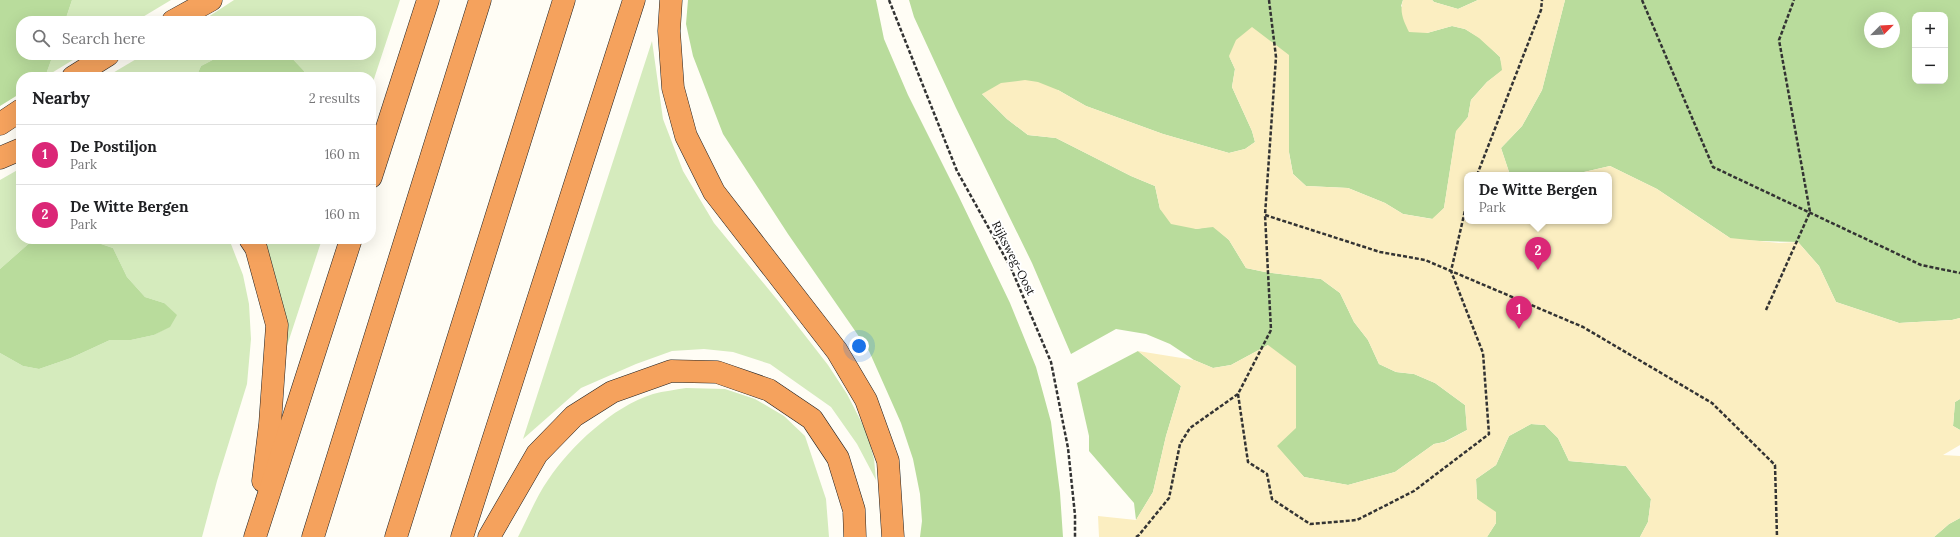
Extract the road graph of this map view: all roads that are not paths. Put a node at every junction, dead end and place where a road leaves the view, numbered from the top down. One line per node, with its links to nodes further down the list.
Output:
1 (211, 0): 7 (highway)
2 (428, 0): 14 (highway)
3 (480, 0): 18 (highway)
4 (564, 0): 19 (highway)
5 (634, 0): 20 (highway)
6 (671, 0): 23 (highway)
7 (182, 16)
8 (100, 60): 9 (highway)
9 (81, 72)
10 (16, 113): 11 (highway)
11 (0, 124)
12 (16, 151): 13 (highway)
13 (0, 158)
14 (376, 161)
15 (253, 244): 17 (highway)
16 (349, 244): 17 (highway)
17 (256, 534)
18 (313, 537)
19 (396, 537)
20 (462, 537)
21 (489, 537): 22 (highway)
22 (855, 537)
23 (893, 537)

